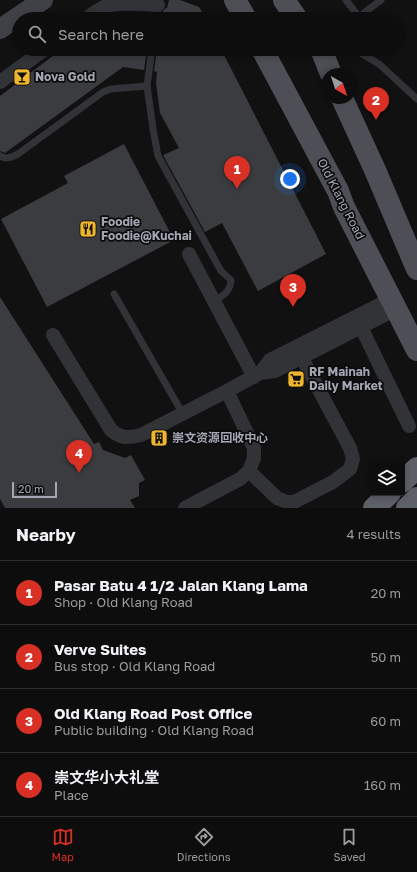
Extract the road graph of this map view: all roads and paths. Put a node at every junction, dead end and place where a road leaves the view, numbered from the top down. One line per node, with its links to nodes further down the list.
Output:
1 (43, 0): 8 (main road)
2 (235, 0): 11 (main road)
3 (284, 0): 12 (main road)
4 (296, 0): 13 (main road)
5 (346, 0): 14 (lane)
6 (381, 0): 15 (lane)
7 (158, 2): 9 (street); 10 (lane)
8 (25, 12)
9 (95, 12)
10 (157, 12)
11 (242, 12)
12 (292, 12)
13 (302, 12)
14 (353, 12)
15 (365, 12)
16 (12, 21): 17 (main road)
17 (0, 29)
18 (35, 56): 22 (street)
19 (151, 56): 23 (lane)
20 (266, 56): 31 (main road, Old Klang Road)
21 (365, 56): 24 (lane)
22 (0, 82)
23 (147, 86): 26 (lane); 30 (lane)
24 (417, 99)
25 (345, 104): 28 (main road)
26 (0, 156)
27 (189, 254): 30 (street)
28 (417, 269)
29 (114, 294): 38 (lane)
30 (214, 301): 36 (street)
31 (394, 304): 32 (street); 34 (main road, Old Klang Road); 35 (street)
32 (361, 327): 35 (street); 39 (street)
33 (53, 335): 38 (street)
34 (417, 350)
35 (299, 352): 36 (street); 41 (street)
36 (257, 375): 37 (street)
37 (227, 391): 38 (street); 41 (street)
38 (183, 414)
39 (410, 426)
40 (417, 468): 42 (highway)
41 (249, 472): 45 (street)
42 (405, 479)
43 (387, 496): 46 (highway)
44 (417, 498): 47 (highway)
45 (185, 508)
46 (374, 508)
47 (407, 508)

